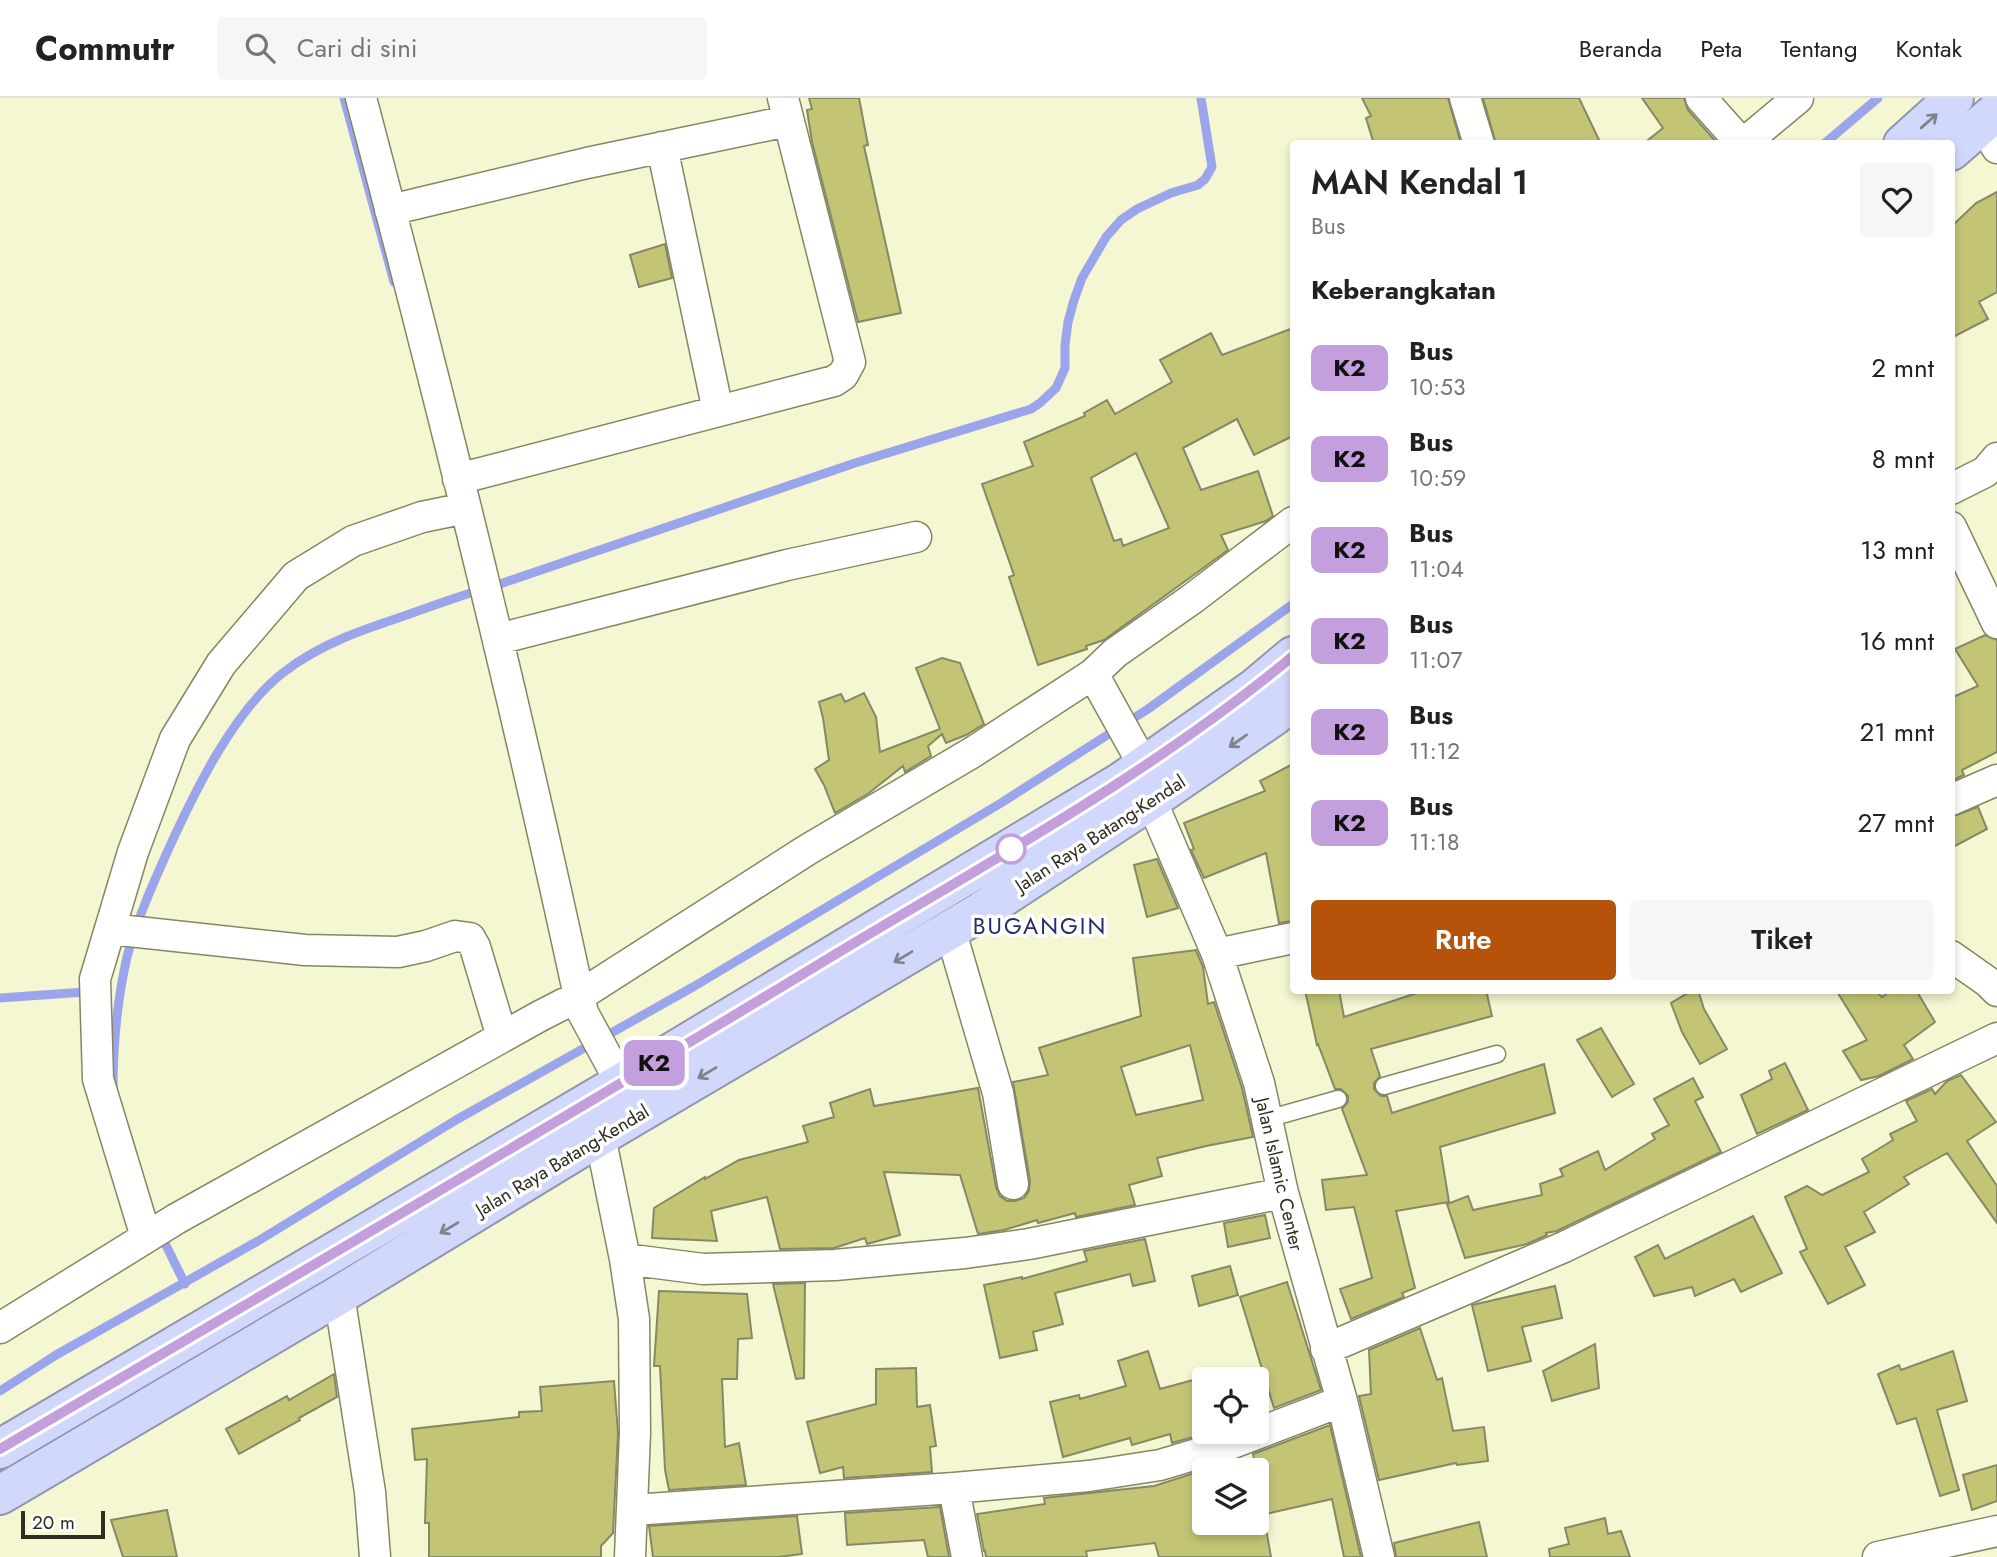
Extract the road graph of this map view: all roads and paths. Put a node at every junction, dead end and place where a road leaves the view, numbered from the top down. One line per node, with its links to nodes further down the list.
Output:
1 (361, 98): 14 (street)
2 (1465, 98): 8 (street)
3 (1700, 98): 9 (street)
4 (1798, 98): 10 (street)
5 (1954, 98): 11 (highway, one-way to 5)
6 (786, 109): 12 (street); 15 (street)
7 (1992, 127): 13 (highway)
8 (1478, 140)
9 (1739, 140)
10 (1748, 140)
11 (1907, 140)
12 (662, 147): 14 (street); 15 (street)
13 (1955, 149)
14 (390, 210): 17 (street)
15 (718, 411): 17 (street)
16 (1997, 458): 18 (street)
17 (458, 479): 19 (street)
18 (1955, 487)
19 (466, 508): 24 (street); 32 (street)
20 (1290, 524): 26 (street)
21 (1955, 535): 23 (street)
22 (916, 537): 24 (street)
23 (1997, 623)
24 (498, 639): 37 (street)
25 (1290, 659): 28 (highway, Jalan Raya Batang-Kendal)
26 (1095, 679): 28 (street, Jalan Islamic Center); 37 (street)
27 (1290, 703): 28 (highway, Jalan Raya Batang-Kendal, one-way to 28)
28 (1143, 773): 31 (highway, Jalan Raya Batang-Kendal); 34 (street, Jalan Islamic Center); 41 (highway, Jalan Raya Batang-Kendal)
29 (1997, 780): 30 (street)
30 (1955, 798)
31 (950, 929): 45 (highway, Jalan Raya Batang-Kendal, one-way to 45); 46 (street)
32 (117, 930): 38 (street); 48 (street)
33 (1290, 939): 34 (street)
34 (1217, 954): 44 (street, Jalan Islamic Center)
35 (1955, 959): 36 (street)
36 (1997, 991)
37 (581, 1004): 38 (street); 41 (street)
38 (502, 1037): 48 (street)
39 (1997, 1038): 52 (street)
40 (1497, 1054): 42 (lane)
41 (615, 1070): 54 (highway, Jalan Raya Batang-Kendal)
42 (1384, 1086)
43 (1338, 1099): 44 (lane)
44 (1267, 1119): 47 (street, Jalan Islamic Center)
45 (600, 1136): 49 (street); 50 (highway, Jalan Raya Batang-Kendal, one-way to 50)
46 (1013, 1184)
47 (1283, 1194): 49 (street); 52 (street, Jalan Islamic Center)
48 (158, 1230): 51 (street)
49 (625, 1259): 57 (street)
50 (339, 1295): 56 (highway, Jalan Raya Batang-Kendal); 59 (street)
51 (0, 1328)
52 (1326, 1349): 53 (street, Jalan Islamic Center)
53 (1342, 1401): 55 (street); 62 (street, Jalan Islamic Center)
54 (0, 1450)
55 (954, 1488): 57 (street); 61 (street)
56 (0, 1495)
57 (633, 1510): 60 (street)
58 (1997, 1531): 63 (street)
59 (375, 1557)
60 (630, 1557)
61 (967, 1557)
62 (1379, 1557)
63 (1878, 1557)

